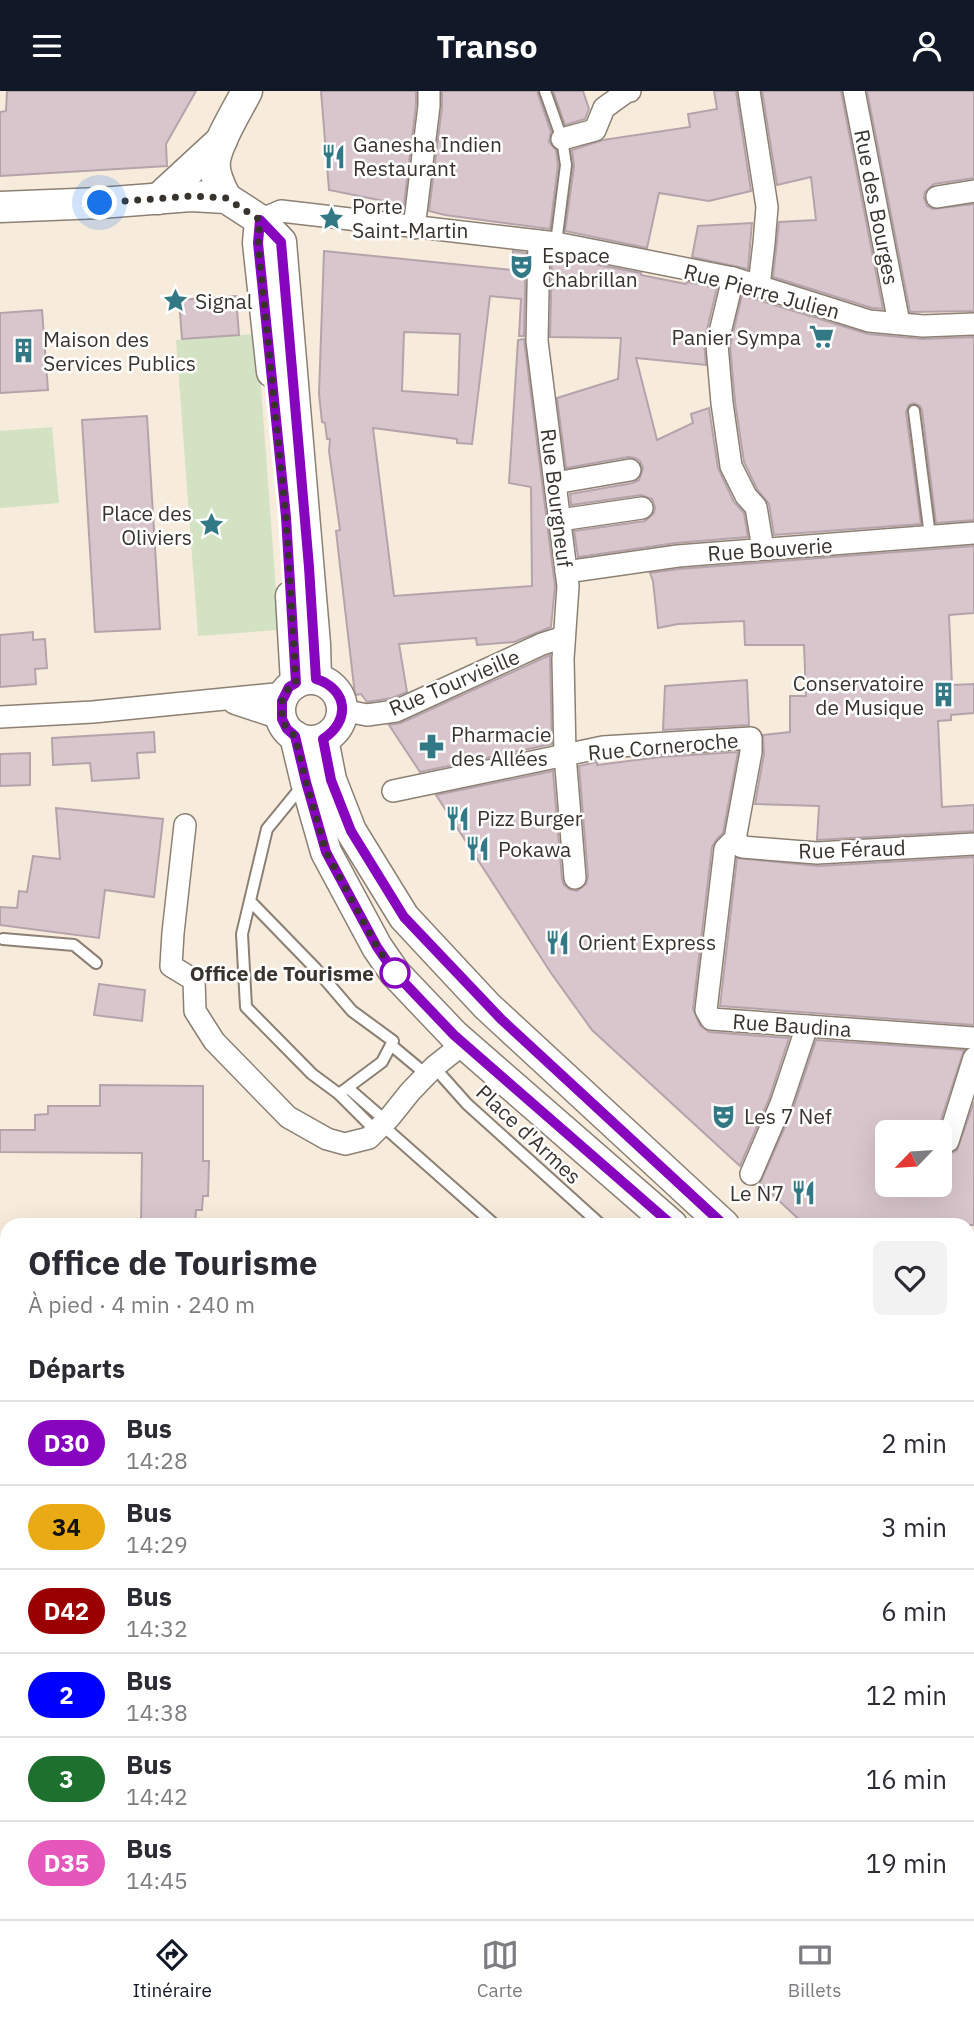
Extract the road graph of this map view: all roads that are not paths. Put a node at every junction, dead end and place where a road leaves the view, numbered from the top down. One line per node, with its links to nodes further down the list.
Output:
1 (247, 91): 8 (main road)
2 (429, 91): 15 (street)
3 (545, 91): 7 (lane)
4 (629, 91): 7 (street)
5 (749, 91): 18 (street)
6 (854, 91): 19 (street, Rue des Bourges)
7 (562, 139): 16 (lane)
8 (222, 140): 11 (main road); 12 (main road)
9 (974, 191): 10 (street)
10 (937, 197)
11 (226, 198): 12 (main road); 14 (main road)
12 (159, 199): 13 (main road)
13 (0, 207)
14 (260, 220): 15 (street, Rue Pierre Julien); 31 (main road)
15 (414, 227): 16 (street, Rue Pierre Julien)
16 (547, 242): 17 (street, Rue Pierre Julien); 23 (street, Rue Bourgneuf)
17 (733, 278): 18 (street, Rue Pierre Julien); 28 (street)
18 (758, 286): 19 (street, Rue Pierre Julien)
19 (899, 323): 20 (street, Rue Pierre Julien)
20 (974, 324)
21 (914, 411): 27 (lane)
22 (631, 470): 23 (street)
23 (555, 483): 25 (street, Rue Bourgneuf)
24 (642, 508): 25 (street)
25 (559, 520): 29 (street, Rue Bourgneuf)
26 (974, 533): 27 (street, Rue Bouverie)
27 (930, 536): 28 (street, Rue Bouverie)
28 (763, 549): 29 (street, Rue Bouverie)
29 (566, 572): 30 (street, Rue Bourgneuf)
30 (564, 637): 32 (street, Rue Tourvieille); 34 (street, Rue Bourgneuf)
31 (299, 708): 32 (main road); 32 (main road); 33 (street); 35 (main road); 59 (main road)
32 (342, 710)
33 (0, 717)
34 (565, 755): 36 (street, Rue Corneroche); 38 (street, Rue Corneroche); 40 (street, Rue Bourgneuf)
35 (306, 782): 41 (lane); 46 (main road)
36 (393, 791)
37 (185, 825): 51 (street)
38 (735, 839): 39 (street, Rue Féraud); 44 (street, Rue Baudina)
39 (974, 844)
40 (575, 878)
41 (250, 901): 47 (lane, Place d'Armes); 50 (lane)
42 (3, 939): 43 (lane)
43 (96, 963)
44 (807, 1026): 45 (street, Rue Baudina); 53 (street)
45 (974, 1038)
46 (463, 1044): 49 (street); 58 (main road)
47 (390, 1045): 49 (lane, Place d'Armes); 50 (lane)
48 (974, 1058): 52 (street)
49 (431, 1071): 51 (street); 54 (lane, Place d'Armes)
50 (343, 1091): 51 (lane)
51 (381, 1126): 55 (lane)
52 (952, 1128)
53 (751, 1174)
54 (589, 1215): 56 (lane); 57 (lane, Place d'Armes)
55 (487, 1218)
56 (586, 1218)
57 (593, 1218)
58 (664, 1218)
59 (716, 1218)

